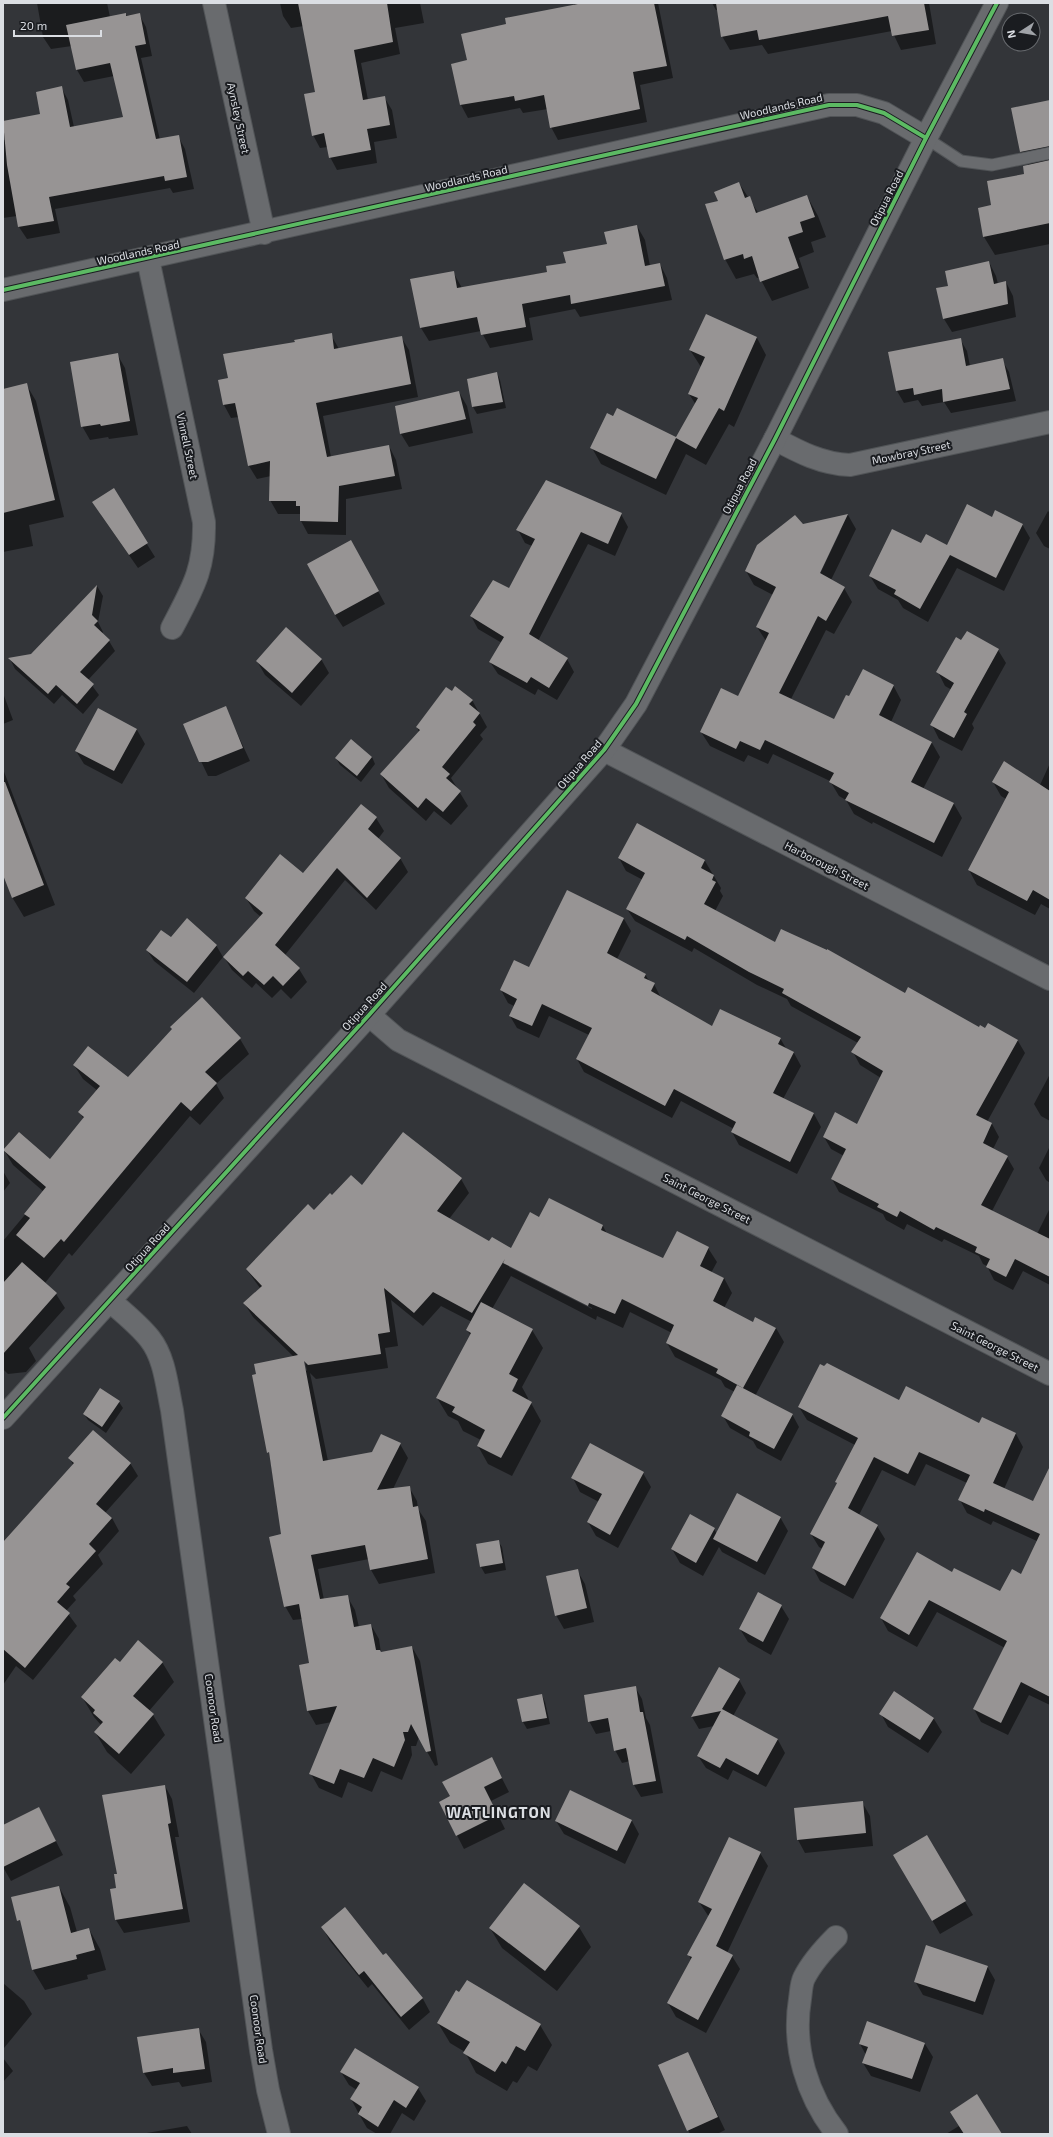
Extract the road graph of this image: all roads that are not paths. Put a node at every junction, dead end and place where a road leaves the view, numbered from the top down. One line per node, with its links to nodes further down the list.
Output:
1 (214, 3): 5 (street, Aynsley Street)
2 (997, 3): 3 (street, Otipua Road)
3 (926, 138): 4 (lane); 5 (street, Woodlands Road); 9 (street, Otipua Road)
4 (1050, 153)
5 (264, 233): 6 (street, Woodlands Road)
6 (148, 258): 7 (street, Woodlands Road); 10 (street, Vinnell Street)
7 (3, 290)
8 (1050, 422): 9 (street, Mowbray Street)
9 (775, 439): 11 (street, Otipua Road)
10 (172, 628)
11 (604, 750): 12 (street, Harborough Street); 13 (street, Otipua Road)
12 (1050, 979)
13 (369, 1015): 14 (street, Otipua Road); 15 (street, Saint George Street)
14 (110, 1301): 16 (street, Otipua Road); 18 (street, Coonoor Road)
15 (1050, 1374)
16 (5, 1412)
17 (836, 1937): 19 (street)
18 (279, 2134)
19 (837, 2134)

